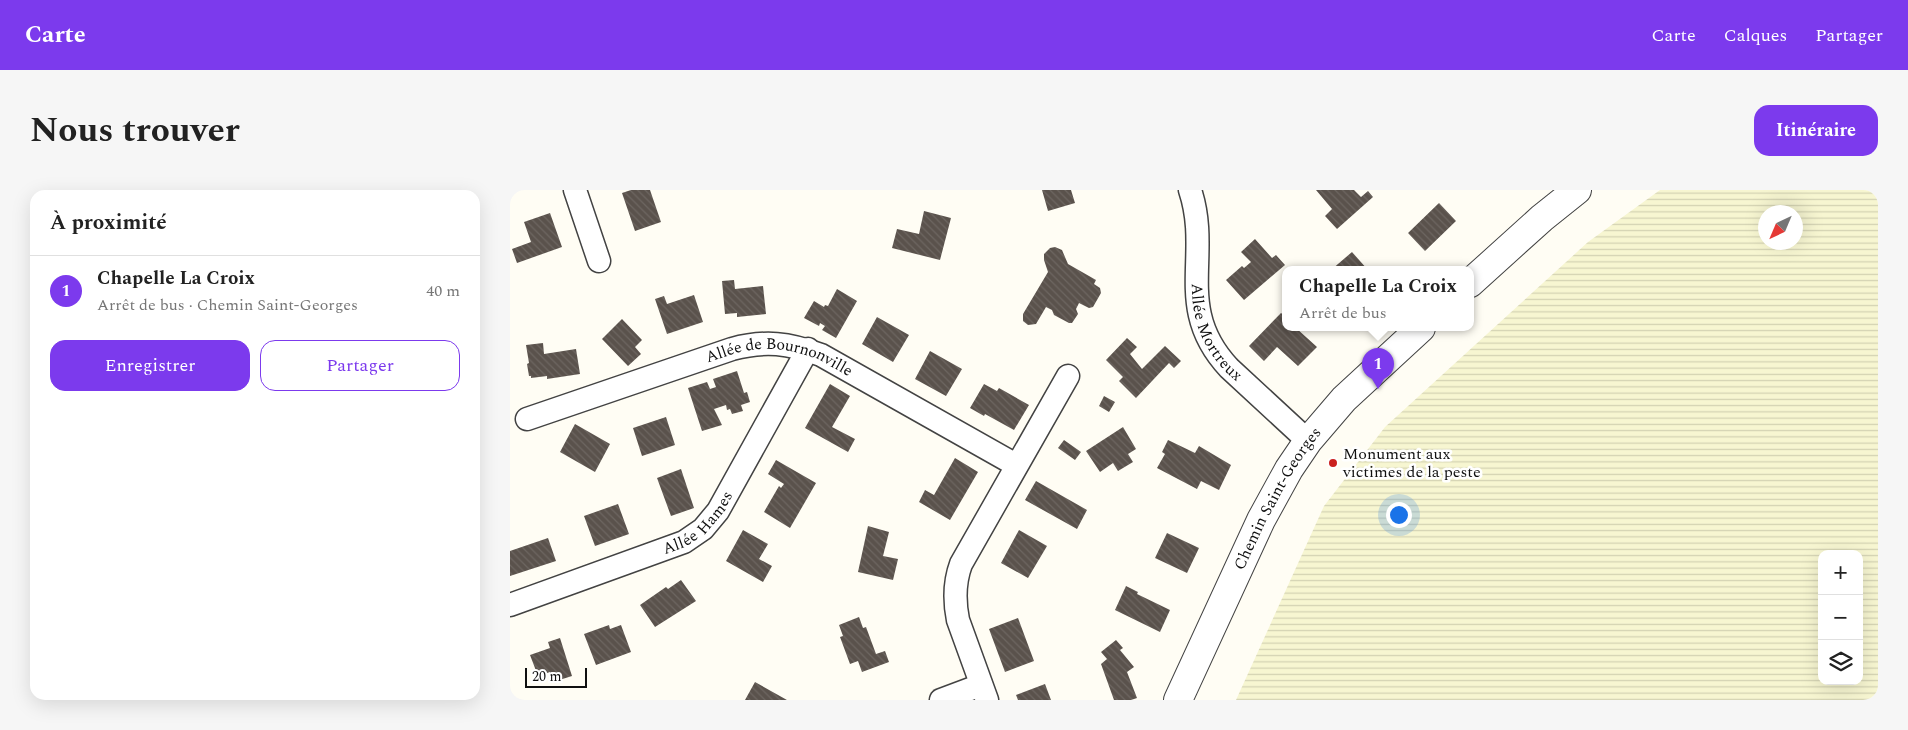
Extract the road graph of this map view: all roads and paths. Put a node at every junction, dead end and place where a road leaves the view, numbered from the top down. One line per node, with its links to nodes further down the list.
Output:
1 (576, 190): 4 (street)
2 (1190, 190): 10 (street, Allée Mortreux)
3 (1576, 190): 5 (street)
4 (599, 261)
5 (1474, 279)
6 (1418, 331): 10 (street, Chemin Saint-Georges)
7 (808, 349): 9 (street, Allée de Bournonville); 11 (street, Allée de Bournonville); 12 (street, Allée Hames)
8 (1068, 376): 11 (street)
9 (527, 418)
10 (1308, 441): 15 (street, Chemin Saint-Georges)
11 (1016, 465): 13 (street)
12 (510, 605)
13 (984, 692): 14 (street)
14 (940, 700)
15 (1178, 700)

